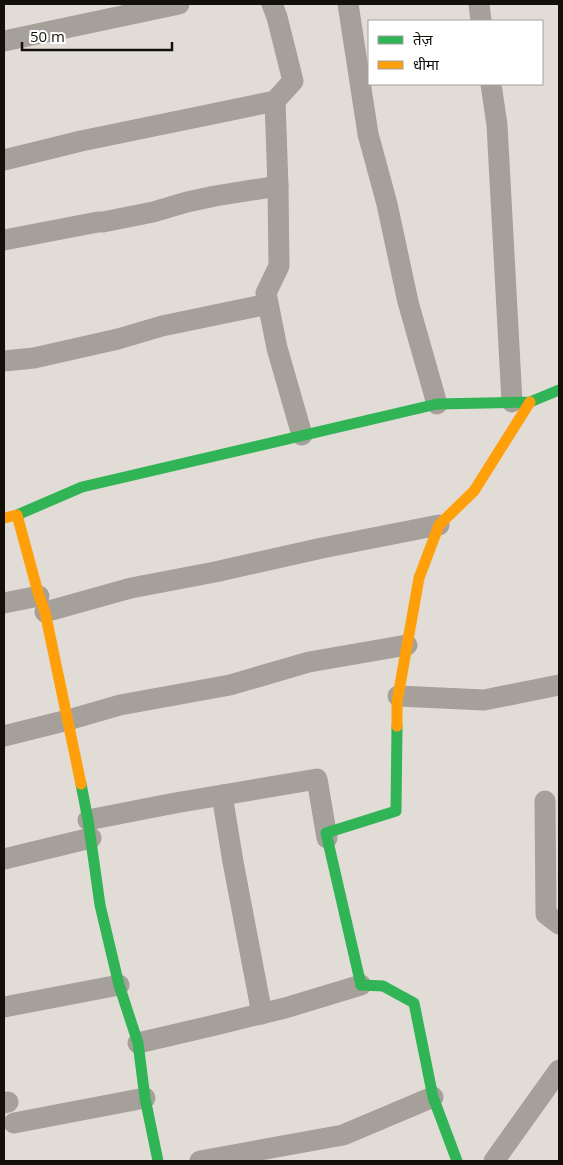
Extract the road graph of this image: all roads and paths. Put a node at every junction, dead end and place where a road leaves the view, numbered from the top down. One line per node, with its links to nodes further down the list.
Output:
1 (179, 4): 6 (street)
2 (272, 4): 8 (street)
3 (348, 4): 16 (street)
4 (479, 4): 5 (street)
5 (481, 20)
6 (4, 41)
7 (491, 85): 15 (street)
8 (275, 101): 9 (street); 10 (street)
9 (4, 160)
10 (278, 186): 11 (street); 12 (street)
11 (4, 240)
12 (268, 304): 13 (street); 17 (street)
13 (4, 362)
14 (559, 390): 15 (street)
15 (521, 402): 16 (street); 20 (street)
16 (437, 404): 17 (street)
17 (302, 435): 18 (street)
18 (17, 515): 19 (street); 22 (street)
19 (4, 518)
20 (439, 524): 22 (street); 23 (street)
21 (4, 602): 22 (street)
22 (42, 604): 26 (street)
23 (407, 645): 25 (street); 26 (street)
24 (559, 685): 25 (street)
25 (398, 696): 31 (street)
26 (68, 720): 27 (street); 30 (street)
27 (4, 736)
28 (222, 795): 30 (street); 31 (street); 37 (street)
29 (545, 801): 33 (street)
30 (90, 829): 32 (street); 35 (street)
31 (327, 838): 34 (street)
32 (4, 859)
33 (559, 924)
34 (361, 984): 37 (street); 41 (street)
35 (119, 985): 36 (street); 38 (street)
36 (4, 1007)
37 (262, 1014): 38 (street)
38 (138, 1043): 40 (street)
39 (559, 1070): 46 (street)
40 (145, 1098): 42 (street); 43 (street)
41 (433, 1098): 44 (street); 45 (street)
42 (14, 1123)
43 (158, 1161)
44 (200, 1161)
45 (457, 1161)
46 (494, 1161)

